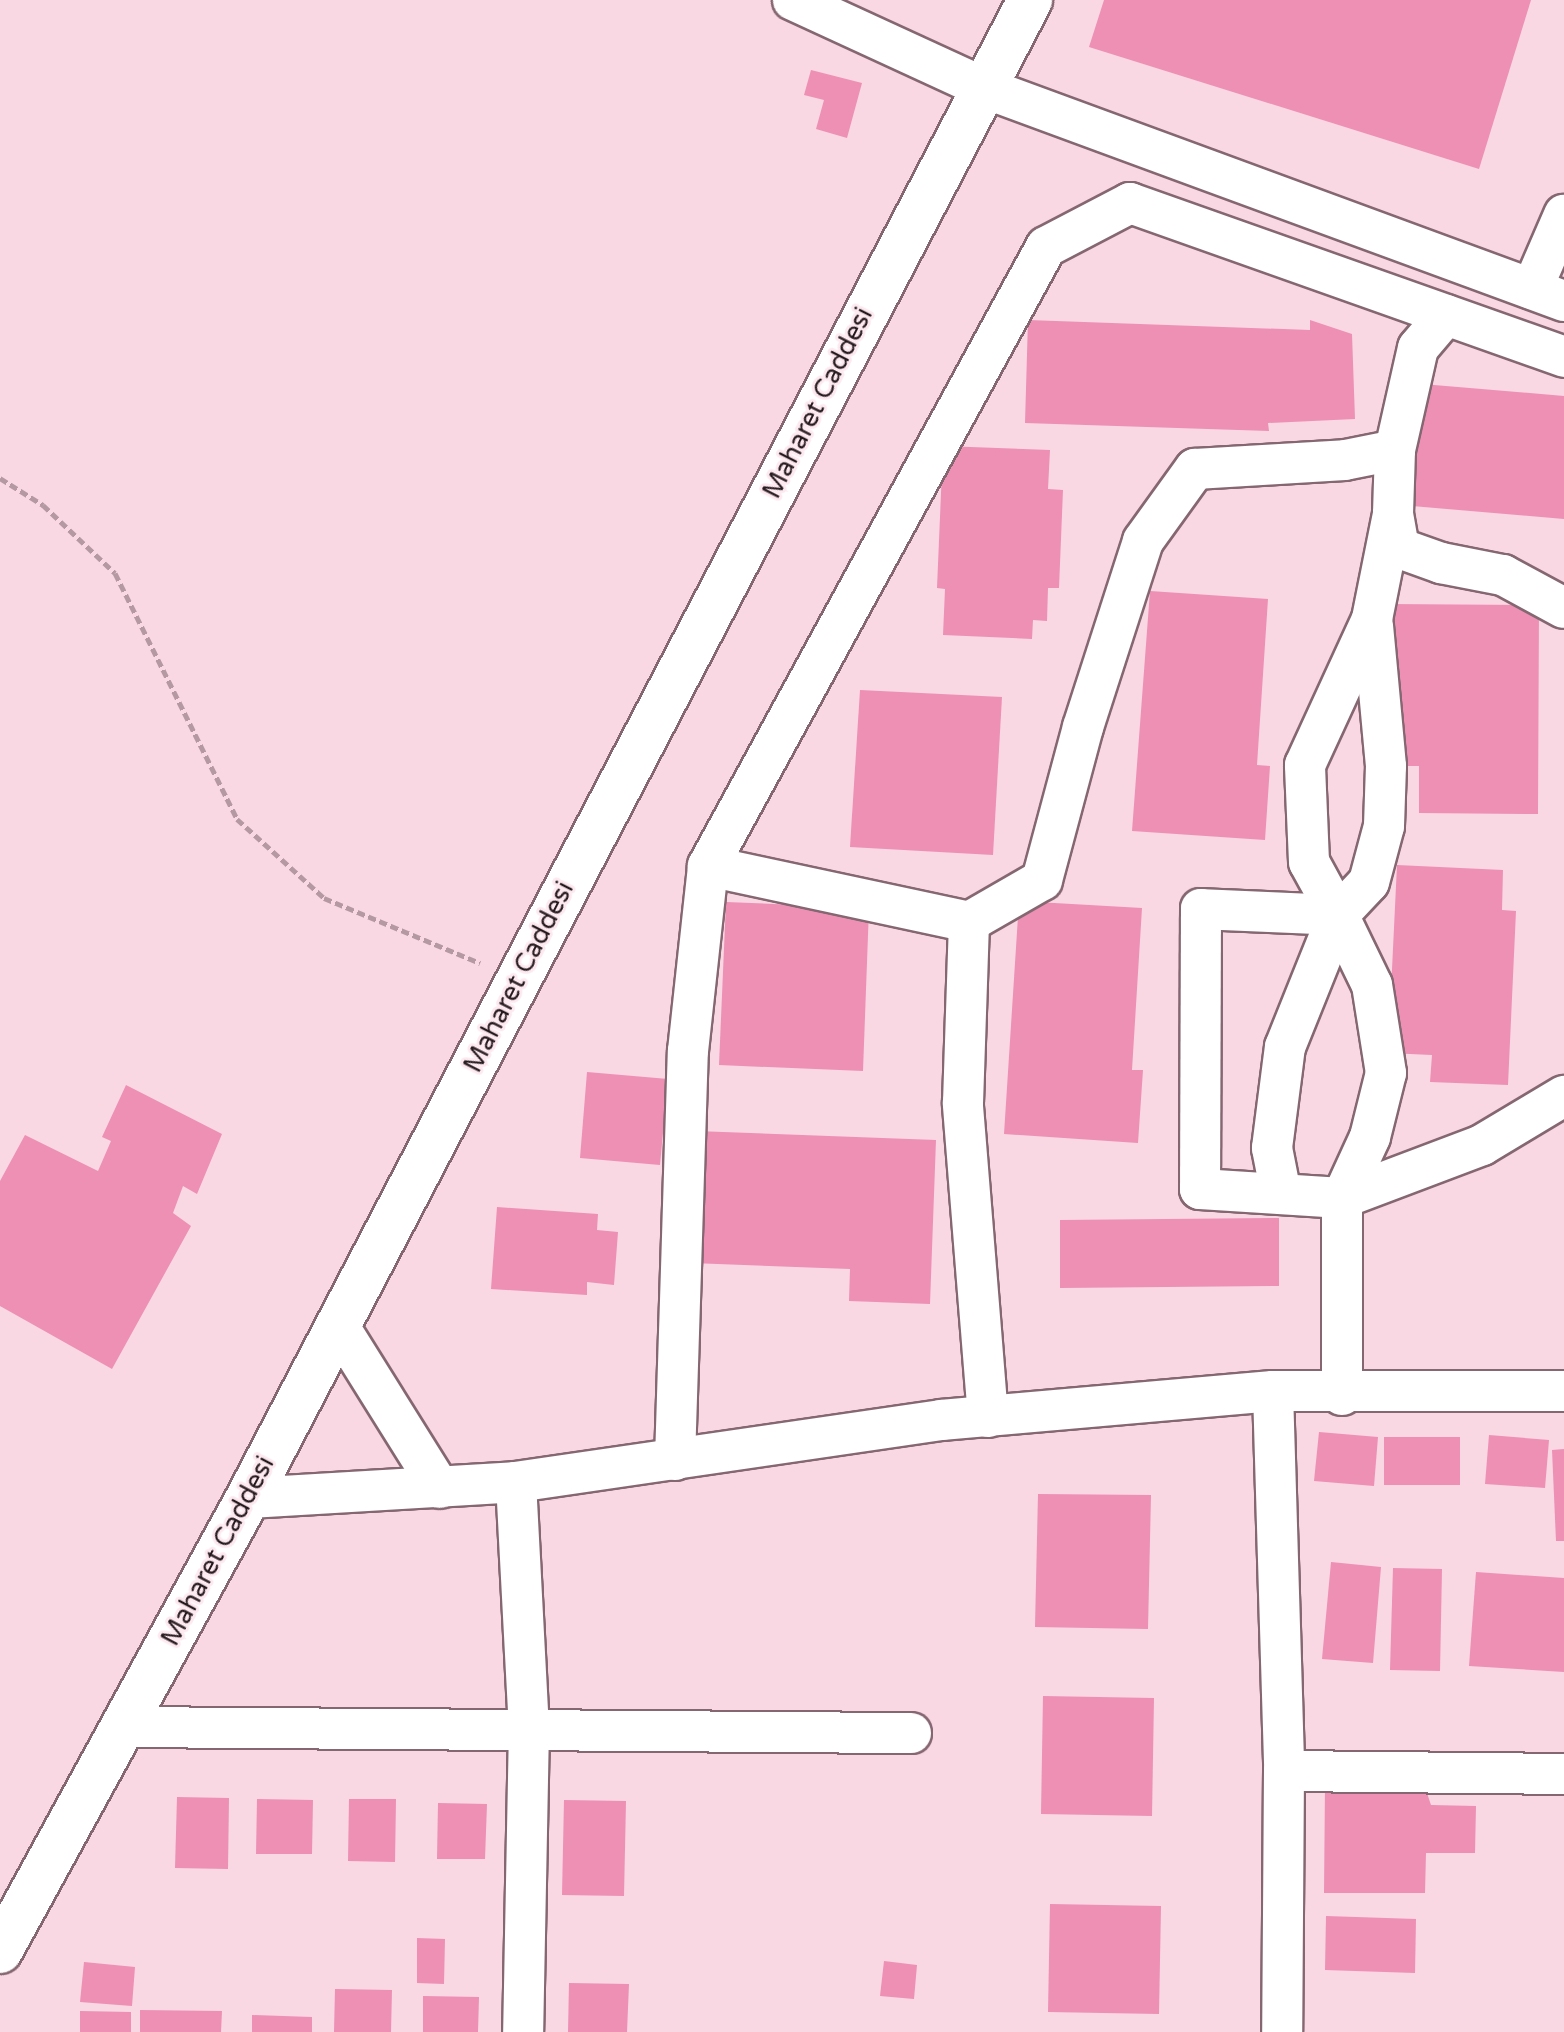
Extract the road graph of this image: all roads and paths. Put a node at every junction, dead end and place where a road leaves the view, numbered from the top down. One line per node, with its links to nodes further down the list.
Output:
1 (793, 0): 3 (street)
2 (1030, 0): 3 (street, Maharet Caddesi)
3 (982, 87): 5 (street); 16 (street, Maharet Caddesi)
4 (1564, 215): 5 (street)
5 (1548, 295)
6 (1446, 315): 7 (street); 8 (street); 13 (street)
7 (1564, 357)
8 (1395, 450): 10 (street); 15 (street)
9 (0, 478): 16 (path)
10 (1393, 514): 11 (street); 12 (street)
11 (1564, 608)
12 (1372, 619): 14 (street); 14 (street)
13 (708, 866): 15 (street); 25 (street)
14 (1338, 915): 18 (street); 18 (street); 19 (street)
15 (969, 922): 24 (street)
16 (518, 978): 20 (street, Maharet Caddesi)
17 (1564, 1096): 19 (street)
18 (1281, 1194): 19 (street)
19 (1342, 1198): 23 (street)
20 (338, 1325): 27 (street); 28 (street, Maharet Caddesi)
21 (1273, 1391): 23 (street); 24 (street); 32 (street)
22 (1564, 1391): 23 (street)
23 (1342, 1395)
24 (988, 1417): 25 (street)
25 (675, 1460): 26 (street)
26 (516, 1482): 27 (street); 30 (street)
27 (440, 1488): 28 (street)
28 (248, 1498): 29 (street, Maharet Caddesi)
29 (123, 1727): 30 (street); 34 (street, Maharet Caddesi)
30 (529, 1727): 31 (street); 35 (street)
31 (911, 1733)
32 (1284, 1771): 33 (street); 36 (street)
33 (1564, 1774)
34 (0, 1951)
35 (523, 2032)
36 (1282, 2032)

